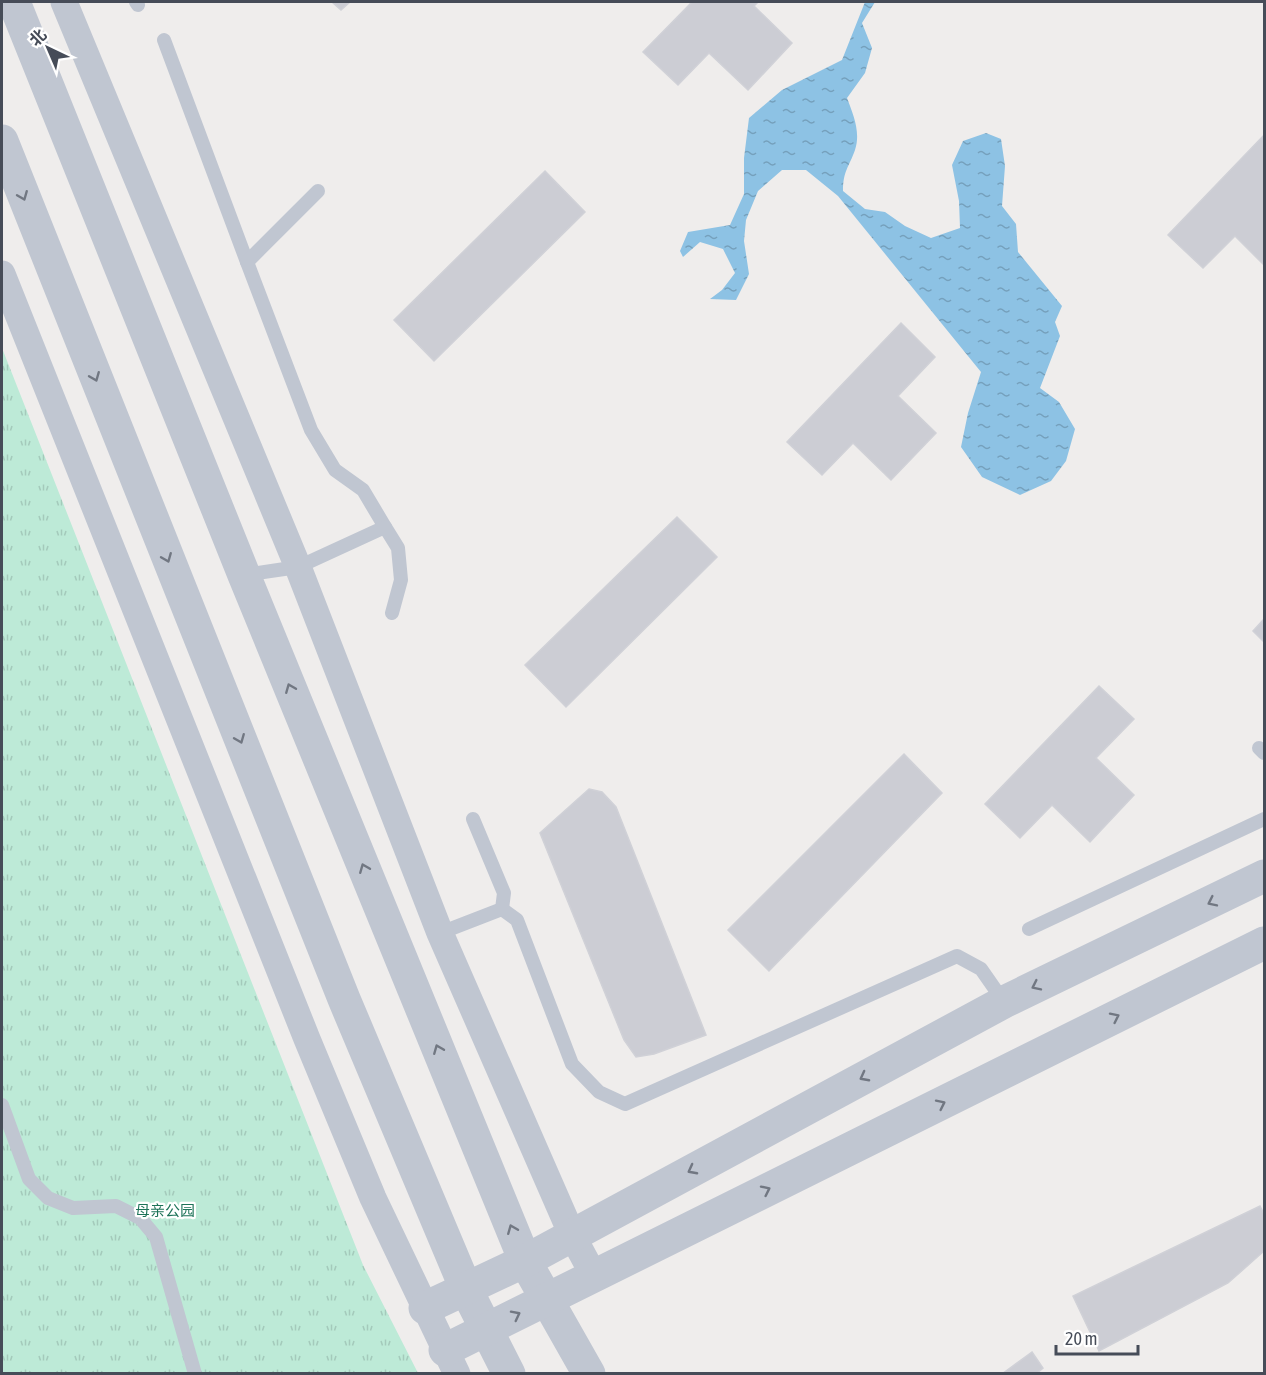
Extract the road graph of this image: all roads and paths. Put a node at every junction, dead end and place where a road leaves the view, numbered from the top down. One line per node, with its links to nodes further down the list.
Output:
1 (14, 2): 10 (street)
2 (64, 2): 9 (street)
3 (164, 40): 6 (lane)
4 (2, 141): 24 (street, one-way to 24)
5 (318, 191): 6 (lane)
6 (247, 262): 8 (lane)
7 (2, 274): 26 (street)
8 (385, 527): 9 (lane); 11 (lane)
9 (298, 567): 10 (lane); 17 (street)
10 (244, 575): 22 (street, one-way to 10)
11 (392, 613)
12 (474, 819): 15 (lane)
13 (1264, 819): 16 (lane)
14 (1264, 876): 19 (street, one-way to 19)
15 (502, 909): 17 (lane); 19 (lane)
16 (1029, 929)
17 (440, 933): 21 (street)
18 (1264, 943): 23 (street, one-way to 18)
19 (1004, 1002): 21 (street, one-way to 21)
20 (2, 1105): 29 (lane)
21 (572, 1235): 22 (street); 23 (street)
22 (525, 1261): 24 (street); 25 (street)
23 (594, 1276): 25 (street)
24 (466, 1289): 26 (street); 27 (street)
25 (547, 1299): 27 (street, one-way to 25); 31 (street)
26 (424, 1308): 28 (street)
27 (485, 1331): 28 (street); 30 (street)
28 (451, 1362)
29 (195, 1374)
30 (509, 1374)
31 (589, 1374)

